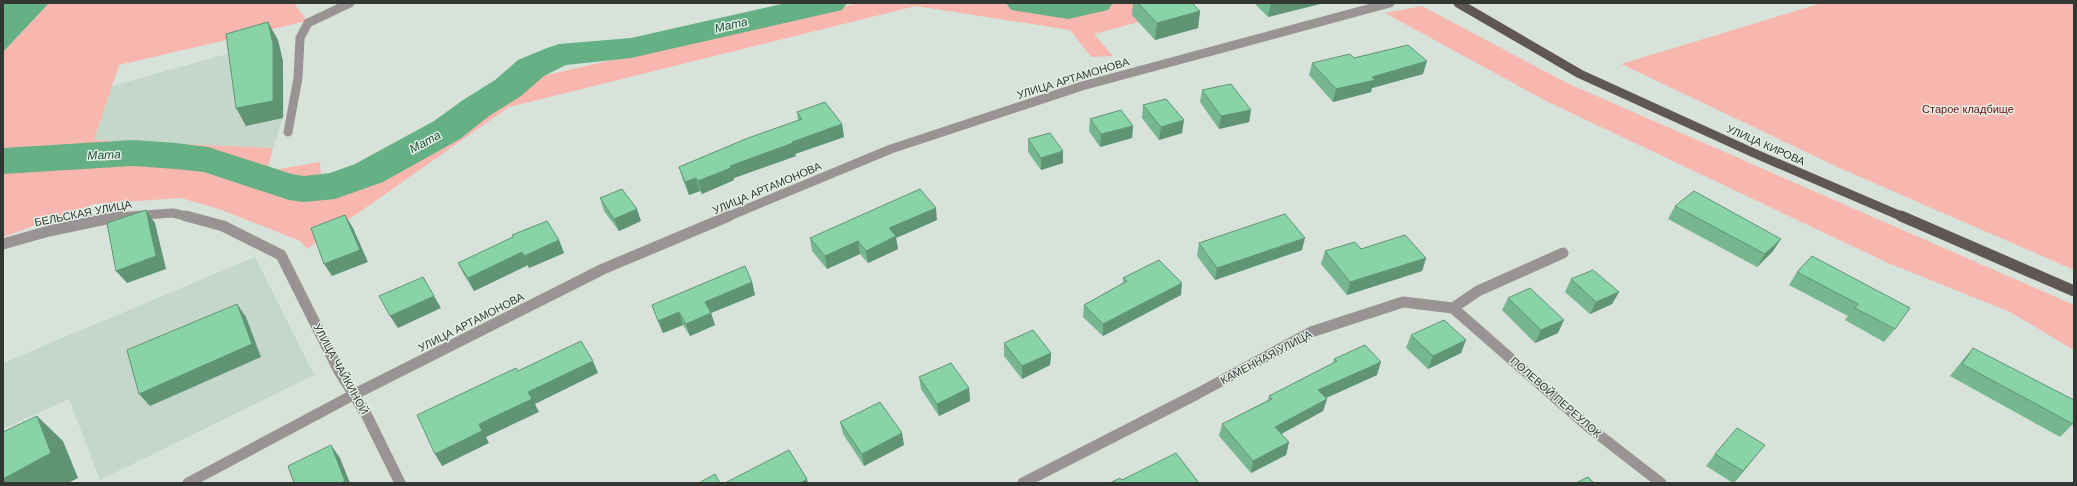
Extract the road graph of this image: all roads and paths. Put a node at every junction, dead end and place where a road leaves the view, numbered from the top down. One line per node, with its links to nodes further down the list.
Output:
1 (350, 3): 4 (street)
2 (1390, 3): 10 (street, УЛИЦА АРТАМОНОВА)
3 (1458, 3): 8 (main road, УЛИЦА КИРОВА)
4 (288, 132)
5 (3, 244): 7 (street, БЕЛЬСКАЯ УЛИЦА)
6 (1563, 253): 9 (street)
7 (281, 255): 10 (street, УЛИЦА ЧАЙКИНОЙ)
8 (2074, 291)
9 (1453, 308): 13 (street, КАМЕННАЯ УЛИЦА); 14 (street, ПОЛЕВОЙ ПЕРЕУЛОК)
10 (353, 395): 11 (street, УЛИЦА АРТАМОНОВА); 12 (street, УЛИЦА ЧАЙКИНОЙ)
11 (188, 483)
12 (400, 483)
13 (1023, 483)
14 (1661, 483)

